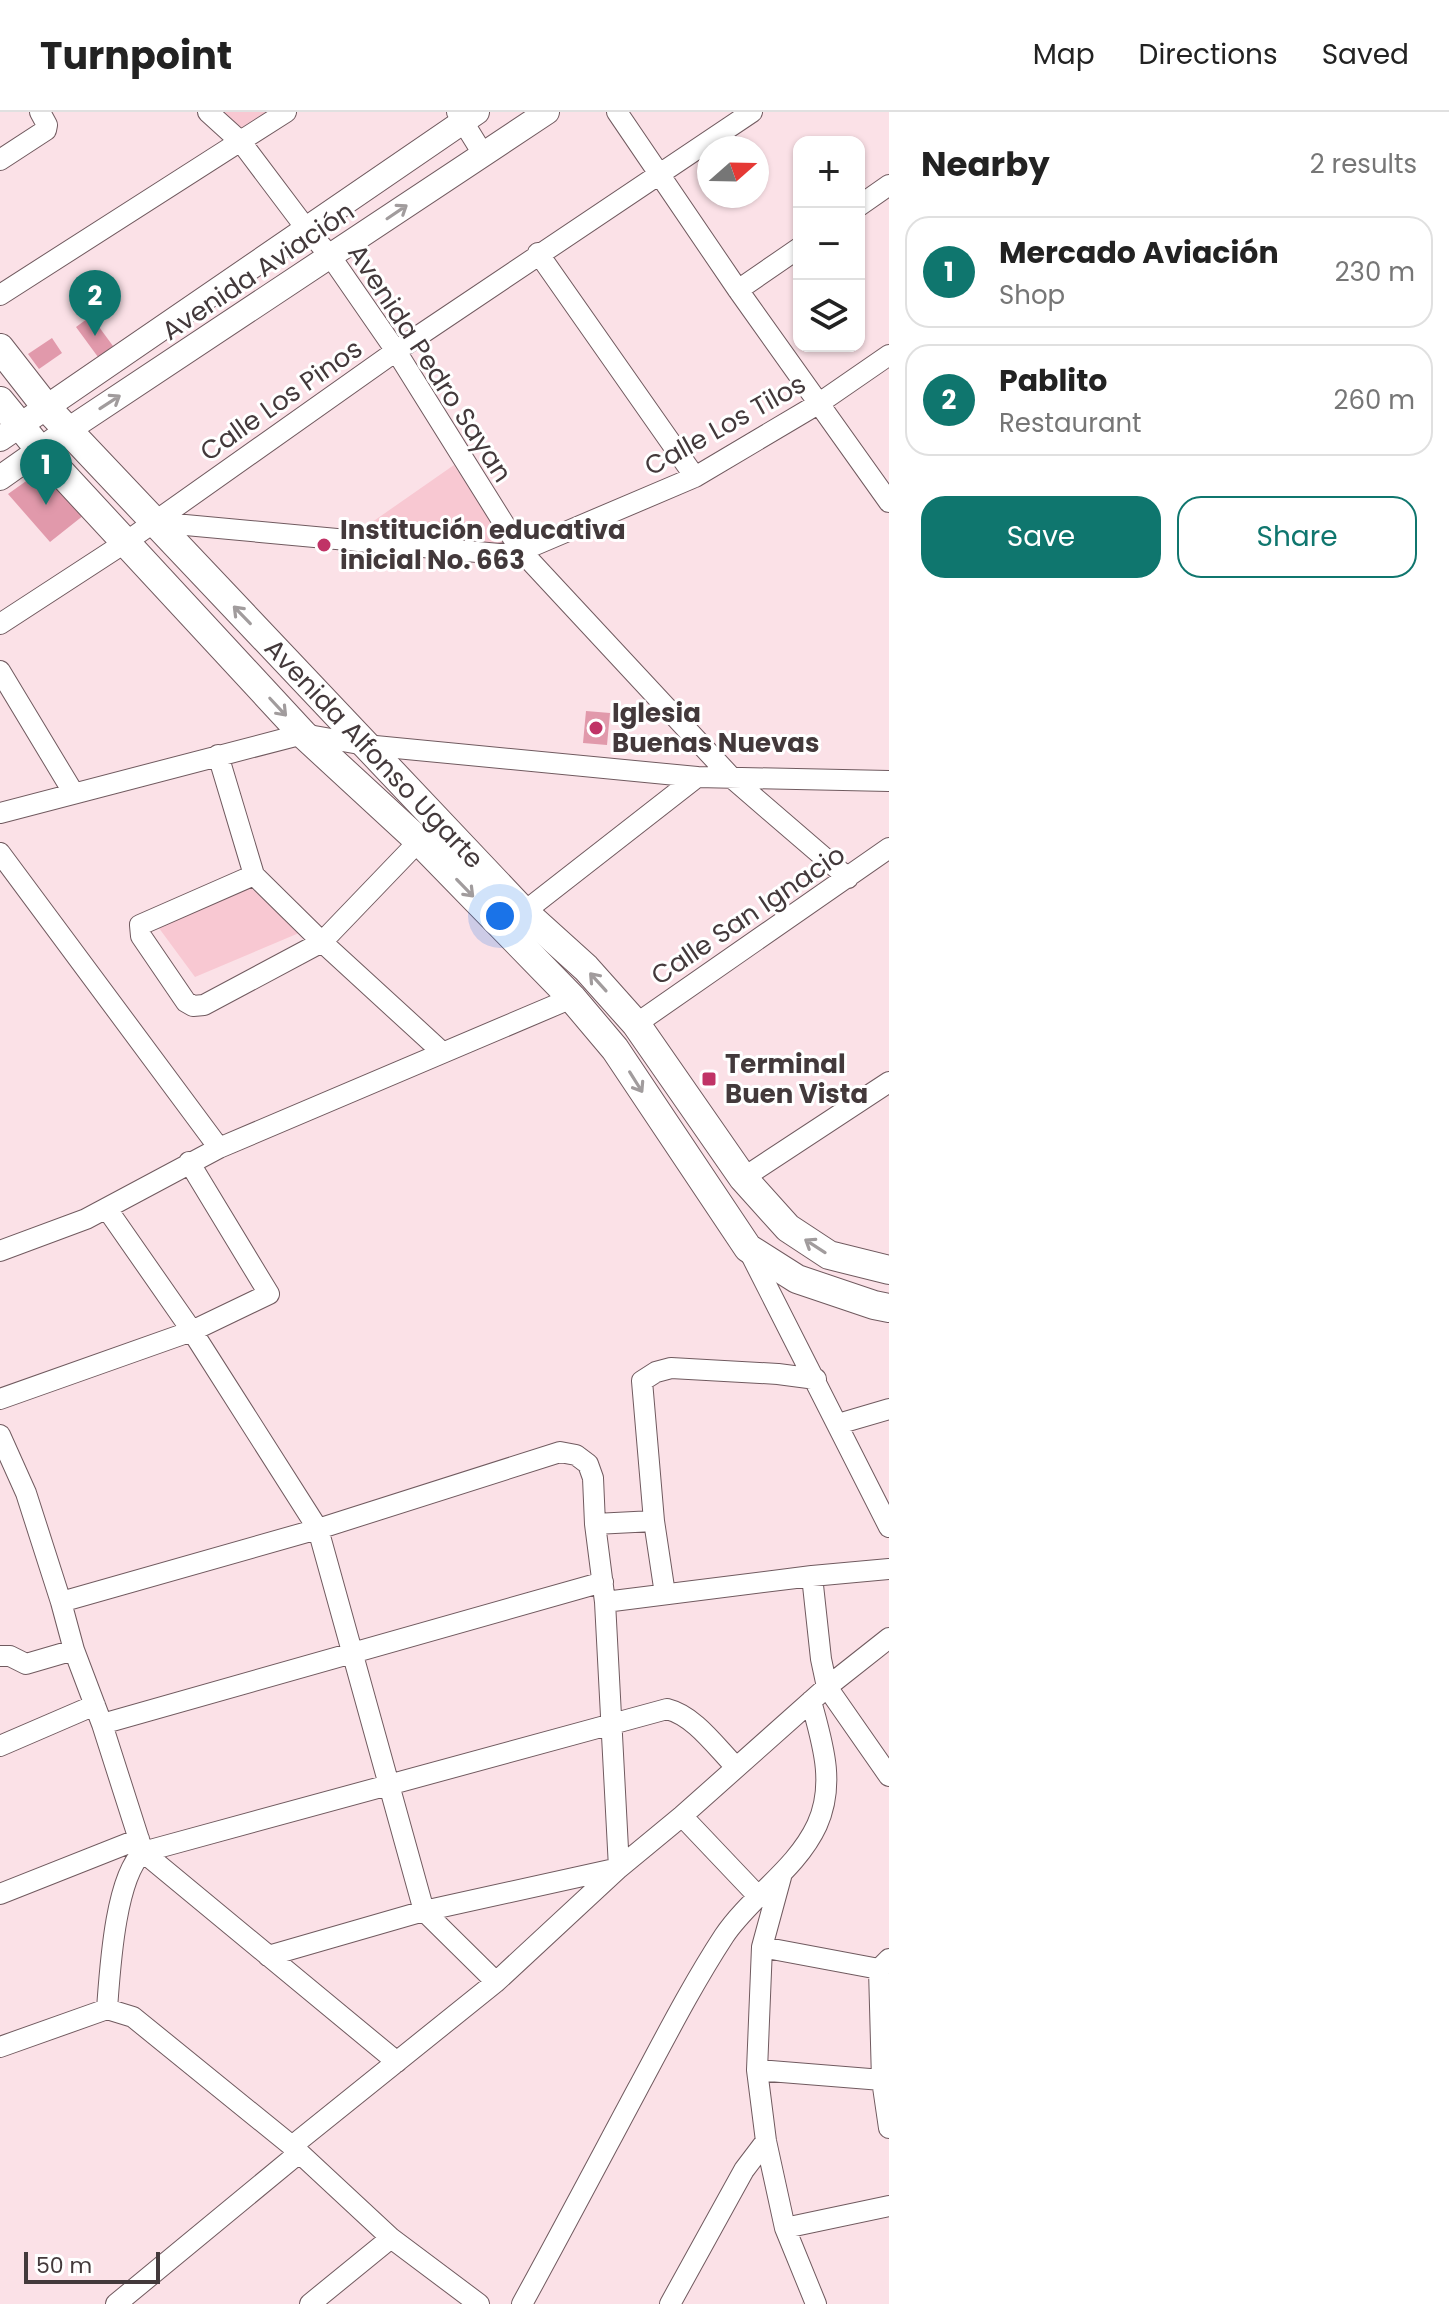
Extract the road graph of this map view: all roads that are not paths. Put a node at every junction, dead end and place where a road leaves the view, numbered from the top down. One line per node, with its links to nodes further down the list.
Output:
1 (40, 112): 10 (street)
2 (208, 112): 8 (street, Avenida Pedro Sayan)
3 (286, 112): 8 (street)
4 (547, 112): 9 (street, Avenida Aviación)
5 (617, 112): 11 (street)
6 (752, 112): 11 (street, Calle Los Pinos)
7 (465, 115): 9 (street); 14 (street, Avenida Aviación)
8 (241, 142): 14 (street, Avenida Pedro Sayan); 19 (street)
9 (483, 154): 17 (street, Avenida Aviación, one-way to 9)
10 (0, 160)
11 (658, 174): 16 (street, Calle Los Pinos); 18 (street)
12 (889, 185): 13 (street)
13 (865, 202)
14 (305, 227): 17 (street, Avenida Pedro Sayan); 25 (street, Avenida Aviación)
15 (793, 252): 18 (street)
16 (538, 253): 21 (street, Calle Los Pinos); 29 (street)
17 (331, 257): 21 (street, Avenida Pedro Sayan); 26 (street, Avenida Aviación, one-way to 17)
18 (738, 290): 24 (street)
19 (0, 295)
20 (0, 348): 25 (main road, Avenida Alfonso Ugarte)
21 (396, 351): 32 (street, Calle Los Pinos); 34 (street, Avenida Pedro Sayan)
22 (889, 355): 24 (street, Calle Los Tilos)
23 (0, 401): 27 (main road, Avenida Alfonso Ugarte)
24 (818, 404): 29 (street, Calle Los Tilos); 31 (street)
25 (46, 407): 26 (main road, Avenida Alfonso Ugarte); 27 (street, Avenida Aviación)
26 (68, 430): 28 (street, Avenida Aviación); 32 (main road, Avenida Alfonso Ugarte)
27 (10, 432): 28 (main road, Avenida Alfonso Ugarte)
28 (40, 450): 30 (street, Avenida Aviación); 33 (main road, Avenida Alfonso Ugarte)
29 (695, 477): 34 (street, Calle Los Tilos)
30 (0, 478)
31 (889, 502)
32 (153, 522): 33 (street, Calle Los Pinos); 34 (street, Calle Los Tilos); 38 (main road, Avenida Alfonso Ugarte, one-way to 32)
33 (126, 542): 35 (street, Calle Los Pinos); 37 (main road, Avenida Alfonso Ugarte, one-way to 37)
34 (521, 551): 41 (street, Avenida Pedro Sayan)
35 (0, 624)
36 (0, 671): 43 (street)
37 (303, 734): 38 (street); 39 (street); 45 (main road, Avenida Alfonso Ugarte)
38 (365, 745): 40 (street); 50 (main road, Avenida Alfonso Ugarte)
39 (218, 755): 43 (street); 48 (street)
40 (697, 777): 41 (street); 50 (street)
41 (733, 779): 42 (street); 49 (street, Avenida Pedro Sayan)
42 (889, 781)
43 (73, 792): 44 (street)
44 (0, 813)
45 (419, 841): 51 (street); 52 (main road, Avenida Alfonso Ugarte, one-way to 52)
46 (889, 848): 49 (street, Calle San Ignacio)
47 (0, 853): 56 (street)
48 (254, 875): 51 (street); 51 (street)
49 (848, 878): 53 (street, Calle San Ignacio)
50 (524, 912): 53 (main road, Avenida Alfonso Ugarte, one-way to 50)
51 (322, 942): 54 (street)
52 (572, 998): 54 (street); 60 (main road, Avenida Alfonso Ugarte, one-way to 60)
53 (636, 1024): 58 (main road, Avenida Alfonso Ugarte)
54 (442, 1052): 56 (street)
55 (889, 1082): 58 (street)
56 (219, 1148): 57 (street)
57 (189, 1162): 59 (street); 64 (street)
58 (743, 1178): 62 (main road, Avenida Alfonso Ugarte, one-way to 58)
59 (107, 1209): 61 (street); 64 (street)
60 (748, 1248): 63 (main road, Avenida Alfonso Ugarte); 65 (street)
61 (0, 1251)
62 (889, 1270)
63 (889, 1308)
64 (192, 1331): 66 (street); 73 (street)
65 (816, 1379): 68 (street); 70 (street)
66 (0, 1399)
67 (889, 1409): 68 (street)
68 (838, 1424): 72 (street)
69 (0, 1435): 78 (street)
70 (654, 1521): 71 (street); 77 (street)
71 (595, 1524): 73 (street); 76 (street)
72 (889, 1527)
73 (318, 1529): 78 (street); 81 (street)
74 (889, 1569): 75 (street)
75 (812, 1576): 77 (street); 83 (street)
76 (604, 1592): 77 (street); 81 (street); 87 (street)
77 (665, 1594)
78 (61, 1602): 80 (street)
79 (889, 1638): 83 (street)
80 (74, 1650): 82 (street); 85 (street)
81 (351, 1653): 86 (street); 91 (street)
82 (0, 1656)
83 (827, 1687): 84 (street); 90 (street)
84 (811, 1701): 89 (street); 95 (street)
85 (95, 1705): 86 (street); 88 (street)
86 (102, 1724): 93 (street)
87 (611, 1724): 89 (street); 91 (street); 94 (street)
88 (0, 1746)
89 (736, 1767): 92 (street)
90 (889, 1776)
91 (389, 1786): 93 (street); 98 (street)
92 (682, 1816): 94 (street); 97 (street)
93 (141, 1845): 96 (street); 100 (street); 103 (street)
94 (619, 1868): 98 (street); 102 (street)
95 (781, 1877): 97 (street); 99 (street)
96 (0, 1894)
97 (757, 1895): 117 (street)
98 (424, 1911): 100 (street); 102 (street)
99 (762, 1947): 101 (street); 106 (street)
100 (268, 1956): 105 (street)
101 (884, 1964): 107 (street)
102 (496, 1982): 105 (street)
103 (107, 2009): 104 (street); 110 (street)
104 (0, 2047)
105 (397, 2062): 110 (street)
106 (757, 2070): 107 (street); 109 (street)
107 (882, 2080): 108 (street)
108 (889, 2128)
109 (766, 2141): 112 (street); 118 (street)
110 (295, 2150): 113 (street); 114 (street)
111 (889, 2206): 112 (street)
112 (785, 2228): 119 (street)
113 (391, 2238): 115 (street); 116 (street)
114 (116, 2304)
115 (310, 2304)
116 (479, 2304)
117 (522, 2304)
118 (670, 2304)
119 (816, 2304)

